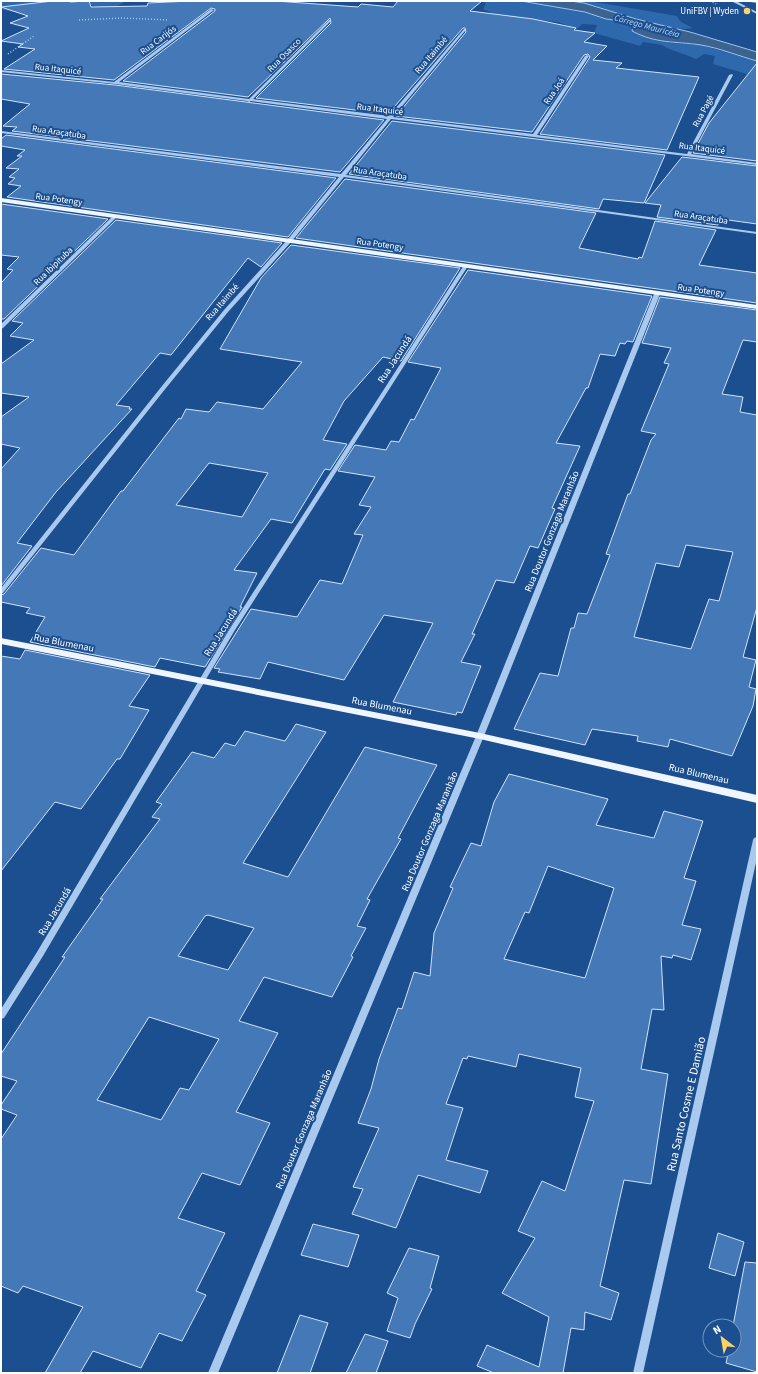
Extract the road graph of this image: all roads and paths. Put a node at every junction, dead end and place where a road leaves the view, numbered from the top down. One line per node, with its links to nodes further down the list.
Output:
1 (733, 1): 5 (street)
2 (751, 1): 3 (street)
3 (757, 2)
4 (212, 10): 8 (street, Rua Carijós)
5 (757, 13)
6 (79, 20): 8 (path)
7 (330, 21): 16 (street, Rua Osasco)
8 (195, 23): 15 (street, Rua Carijós)
9 (464, 30): 17 (street, Rua Itaimbé)
10 (34, 36): 11 (path)
11 (7, 54)
12 (587, 56): 19 (street, Rua Joá)
13 (1, 71): 15 (street, Rua Itaquicé)
14 (731, 75): 20 (street, Rua Pagé)
15 (115, 83): 16 (street, Rua Itaquicé)
16 (249, 101): 17 (street, Rua Itaquicé)
17 (389, 119): 19 (street, Rua Itaquicé); 22 (street, Rua Itaimbé)
18 (1, 132): 22 (street, Rua Araçatuba)
19 (534, 136): 20 (street, Rua Itaquicé)
20 (689, 155): 21 (street, Rua Itaquicé)
21 (757, 164)
22 (342, 176): 25 (street, Rua Araçatuba); 26 (street, Rua Itaimbé)
23 (1, 200): 24 (main road, Rua Potengy)
24 (116, 216): 26 (main road, Rua Potengy); 30 (street, Rua Ibipituba)
25 (757, 233)
26 (290, 240): 27 (main road, Rua Potengy); 31 (street, Rua Itaimbé)
27 (466, 266): 28 (main road, Rua Potengy); 33 (street, Rua Jacundá)
28 (657, 294): 29 (main road, Rua Potengy); 34 (street, Rua Doutor Gonzaga Maranhão)
29 (757, 307)
30 (1, 327)
31 (1, 592)
32 (1, 641): 33 (main road, Rua Blumenau)
33 (200, 682): 34 (main road, Rua Blumenau); 37 (street, Rua Jacundá)
34 (480, 736): 35 (main road, Rua Blumenau); 38 (street, Rua Doutor Gonzaga Maranhão)
35 (757, 799)
36 (757, 840): 39 (street, Rua Santo Cosme E Damião)
37 (1, 1016)
38 (212, 1373)
39 (638, 1373)

